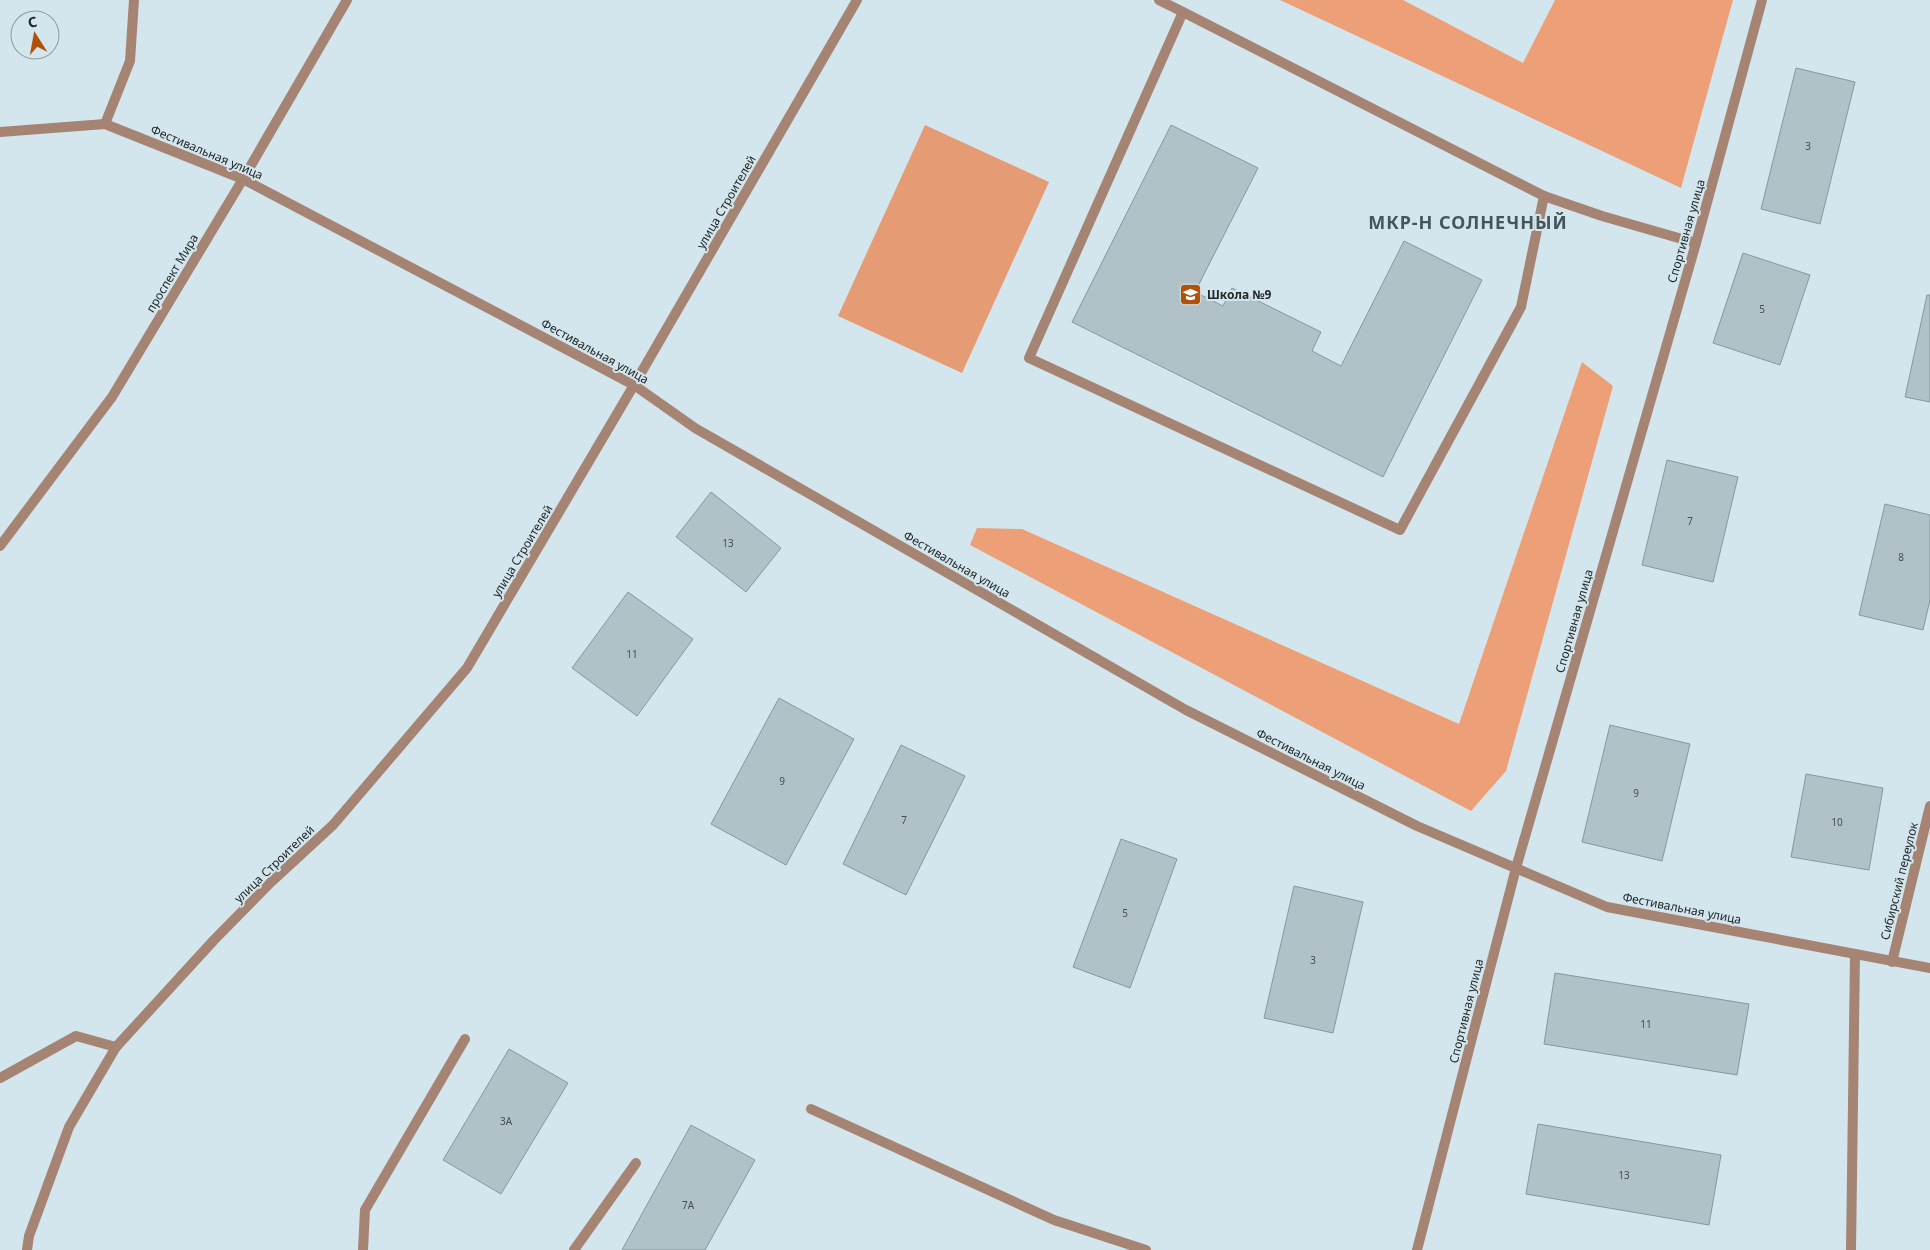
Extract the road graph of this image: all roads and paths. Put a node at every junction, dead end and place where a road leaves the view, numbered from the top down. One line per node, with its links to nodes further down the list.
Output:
1 (134, 0): 7 (street)
2 (347, 0): 9 (street, проспект Мира)
3 (857, 0): 12 (street, улица Строителей)
4 (1159, 0): 6 (street)
5 (1762, 0): 11 (street, Спортивная улица)
6 (1183, 12): 10 (street); 10 (street)
7 (105, 124): 8 (street, Фестивальная улица); 9 (street, Фестивальная улица)
8 (0, 132)
9 (243, 179): 12 (street, Фестивальная улица); 13 (street, проспект Мира)
10 (1544, 196): 11 (street)
11 (1696, 243): 15 (street, Спортивная улица)
12 (634, 385): 15 (street, Фестивальная улица); 20 (street, улица Строителей)
13 (0, 546)
14 (1930, 806): 17 (street, Сибирский переулок)
15 (1516, 868): 16 (street, Фестивальная улица); 28 (street, Спортивная улица)
16 (1855, 954): 17 (street, Фестивальная улица); 29 (street)
17 (1892, 962): 18 (street, Фестивальная улица)
18 (1930, 968)
19 (465, 1039): 25 (street)
20 (116, 1047): 21 (street); 24 (street, улица Строителей)
21 (0, 1078)
22 (811, 1109): 27 (street)
23 (636, 1162): 26 (street)
24 (27, 1250)
25 (363, 1250)
26 (574, 1250)
27 (1146, 1250)
28 (1418, 1250)
29 (1852, 1250)

